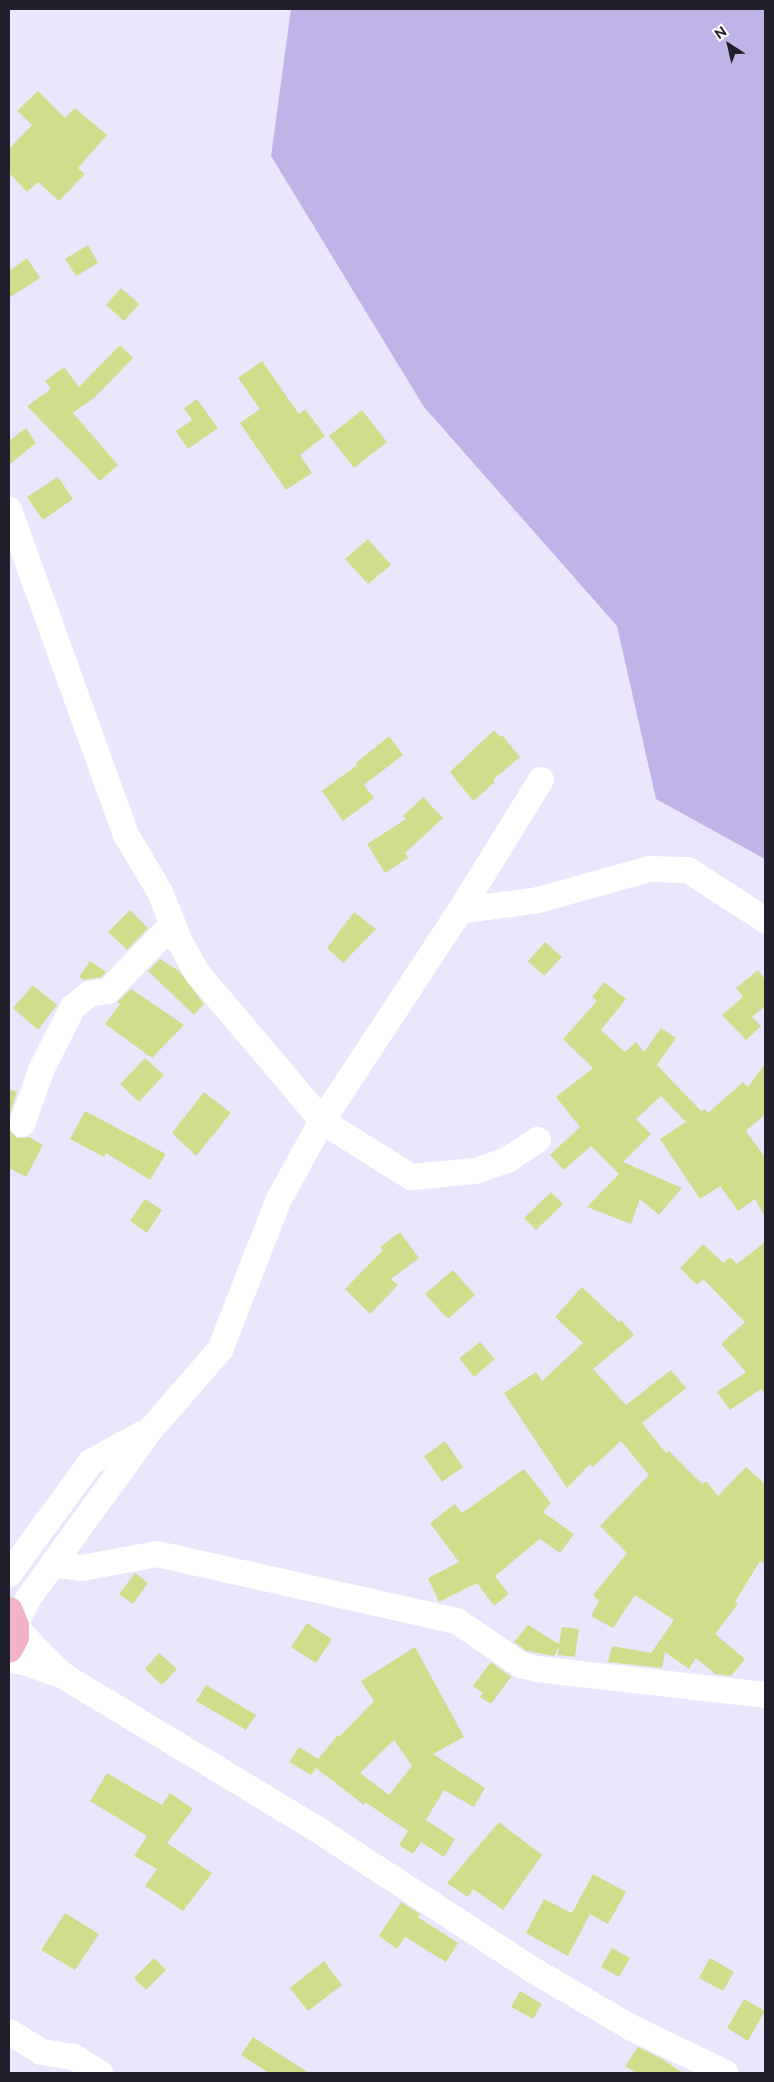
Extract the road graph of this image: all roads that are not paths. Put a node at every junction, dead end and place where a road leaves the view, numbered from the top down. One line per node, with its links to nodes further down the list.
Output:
1 (9, 510): 5 (street)
2 (541, 780): 3 (street)
3 (460, 911): 4 (street); 6 (street)
4 (765, 920)
5 (174, 924): 6 (street); 7 (street)
6 (322, 1120): 8 (street); 9 (street)
7 (22, 1124)
8 (538, 1140)
9 (152, 1429): 10 (street); 11 (street)
10 (53, 1564): 12 (street); 15 (street)
11 (9, 1574)
12 (11, 1629): 14 (street)
13 (9, 1660): 14 (street)
14 (66, 1677): 17 (street)
15 (765, 1695)
16 (9, 2032): 18 (street)
17 (696, 2067): 19 (street)
18 (100, 2073)
19 (726, 2073)

